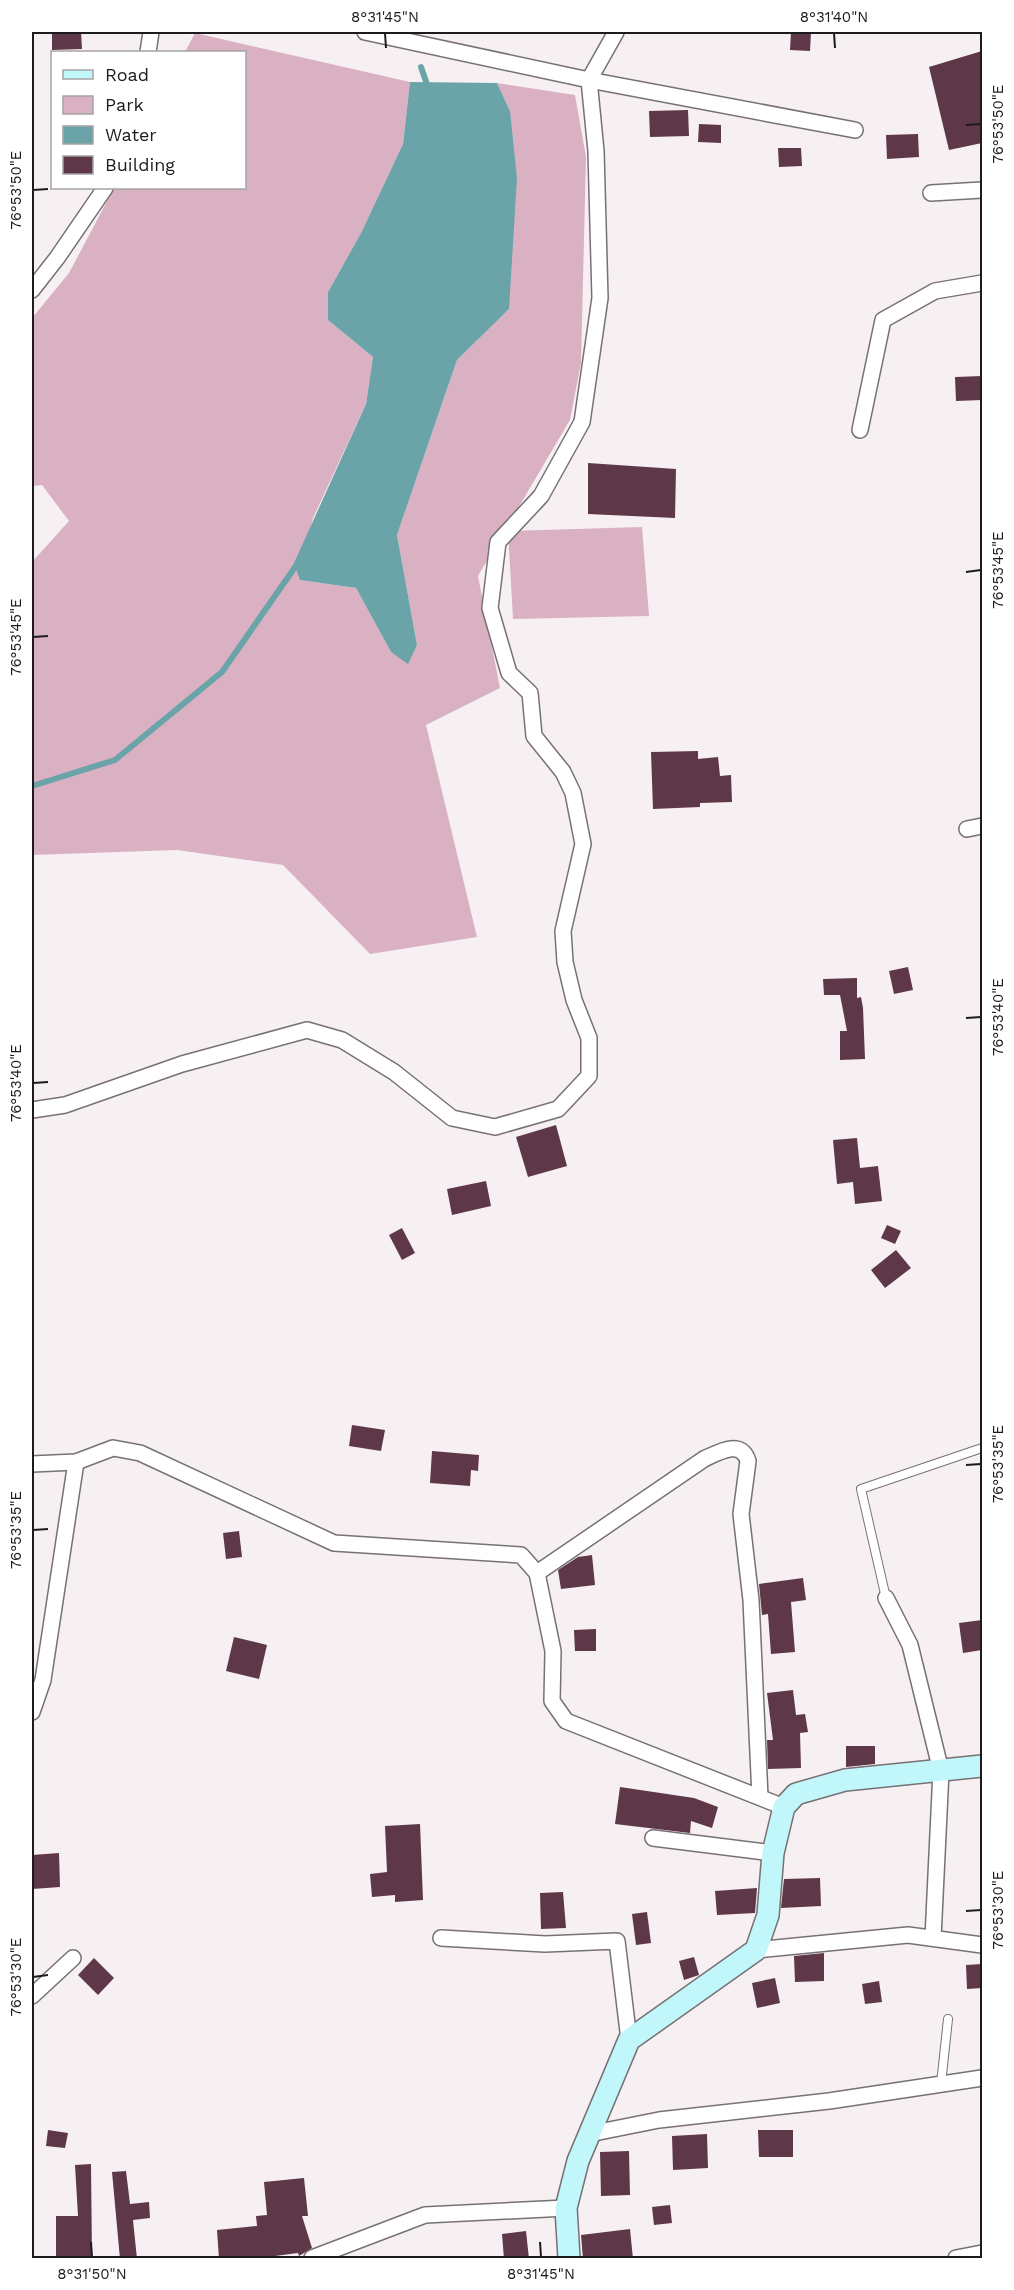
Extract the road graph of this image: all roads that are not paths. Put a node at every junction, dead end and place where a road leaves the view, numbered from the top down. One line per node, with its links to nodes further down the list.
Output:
1 (151, 32): 4 (street)
2 (365, 32): 5 (street)
3 (616, 32): 5 (street)
4 (148, 51)
5 (590, 80): 6 (street); 13 (street)
6 (855, 130)
7 (104, 189): 11 (street)
8 (982, 190): 9 (street)
9 (931, 193)
10 (982, 283): 12 (street)
11 (32, 290)
12 (860, 430)
13 (32, 1110)
14 (982, 1448): 18 (lane)
15 (76, 1462): 16 (street); 17 (street); 19 (street)
16 (32, 1464)
17 (537, 1573): 22 (street); 22 (street)
18 (886, 1598): 21 (street)
19 (32, 1712)
20 (982, 1766): 21 (street)
21 (941, 1772): 23 (street); 27 (street)
22 (760, 1797): 23 (street)
23 (784, 1807): 25 (street)
24 (653, 1838): 25 (street)
25 (773, 1853): 29 (street)
26 (441, 1938): 33 (street)
27 (933, 1938): 28 (street); 29 (street)
28 (982, 1945)
29 (756, 1950): 33 (street)
30 (73, 1959): 31 (street)
31 (32, 1996)
32 (948, 2019): 35 (lane)
33 (629, 2040): 36 (street)
34 (982, 2078): 35 (street)
35 (941, 2084): 36 (street)
36 (589, 2134): 37 (street)
37 (566, 2208): 39 (street); 40 (street)
38 (982, 2253): 41 (street)
39 (318, 2257)
40 (569, 2259)
41 (956, 2259)

